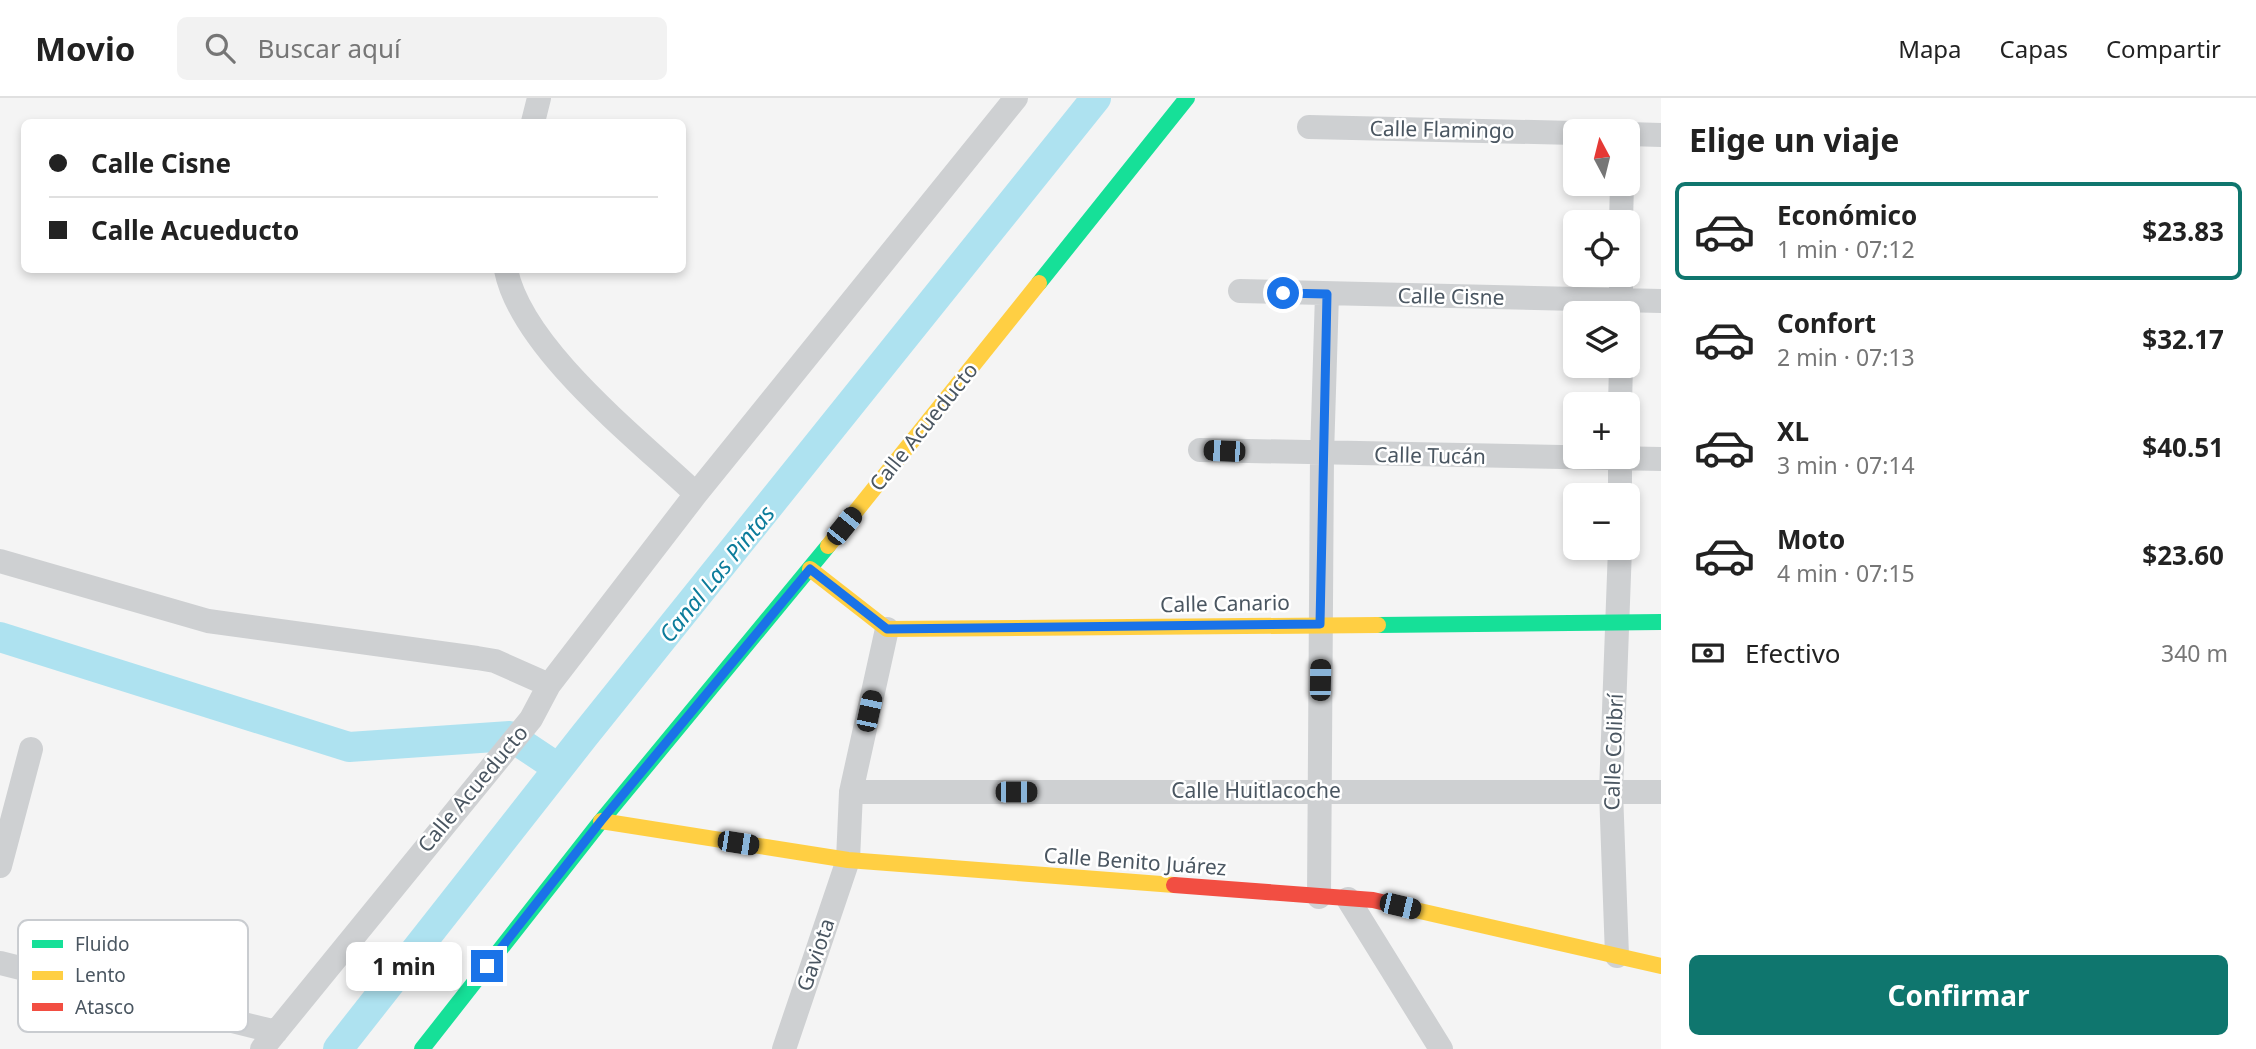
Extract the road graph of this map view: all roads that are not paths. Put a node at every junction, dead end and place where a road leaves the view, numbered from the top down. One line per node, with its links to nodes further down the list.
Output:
1 (539, 98): 4 (street)
2 (1016, 98): 20 (street, Calle Acueducto)
3 (1187, 98): 23 (street, Calle Acueducto)
4 (534, 119)
5 (1309, 127): 6 (street, Calle Flamingo)
6 (1563, 133)
7 (1640, 134): 8 (street)
8 (1661, 135)
9 (507, 273): 20 (street)
10 (1240, 291): 11 (street, Calle Cisne)
11 (1327, 294): 13 (street, Calle Cisne); 16 (street)
12 (1661, 301): 14 (street, Calle Cisne)
13 (1563, 304)
14 (1640, 304)
15 (1200, 450): 16 (street, Calle Tucán)
16 (1322, 455): 17 (street, Calle Tucán); 26 (street)
17 (1563, 457)
18 (1640, 458): 19 (street, Calle Tucán)
19 (1661, 459)
20 (696, 494): 28 (street, Calle Acueducto)
21 (1620, 560): 24 (street, Calle Colibrí)
22 (0, 561): 28 (street)
23 (810, 569): 27 (street); 34 (street, Calle Acueducto)
24 (1619, 621): 25 (street, Calle Canario); 26 (street, Calle Canario); 31 (street, Calle Colibrí)
25 (1661, 622)
26 (1320, 624): 27 (street, Calle Canario); 30 (street)
27 (887, 629): 32 (street, Gaviota)
28 (549, 685): 44 (street, Calle Acueducto)
29 (32, 750): 36 (street)
30 (1319, 791): 31 (street, Calle Huitlacoche); 32 (street, Calle Huitlacoche); 37 (street)
31 (1611, 791): 33 (street, Calle Huitlacoche); 39 (street, Calle Colibrí)
32 (851, 792): 35 (street, Gaviota)
33 (1661, 792)
34 (601, 821): 35 (street, Calle Benito Juárez); 45 (street, Calle Acueducto)
35 (848, 860): 37 (street, Calle Benito Juárez); 46 (street, Gaviota)
36 (0, 866)
37 (1319, 897): 38 (street, Calle Benito Juárez)
38 (1348, 899): 39 (street, Calle Benito Juárez); 47 (street)
39 (1617, 956): 42 (street, Calle Benito Juárez)
40 (0, 963): 41 (street)
41 (18, 968)
42 (1660, 969)
43 (241, 1032): 44 (street)
44 (269, 1040)
45 (422, 1049)
46 (784, 1049)
47 (1441, 1049)

